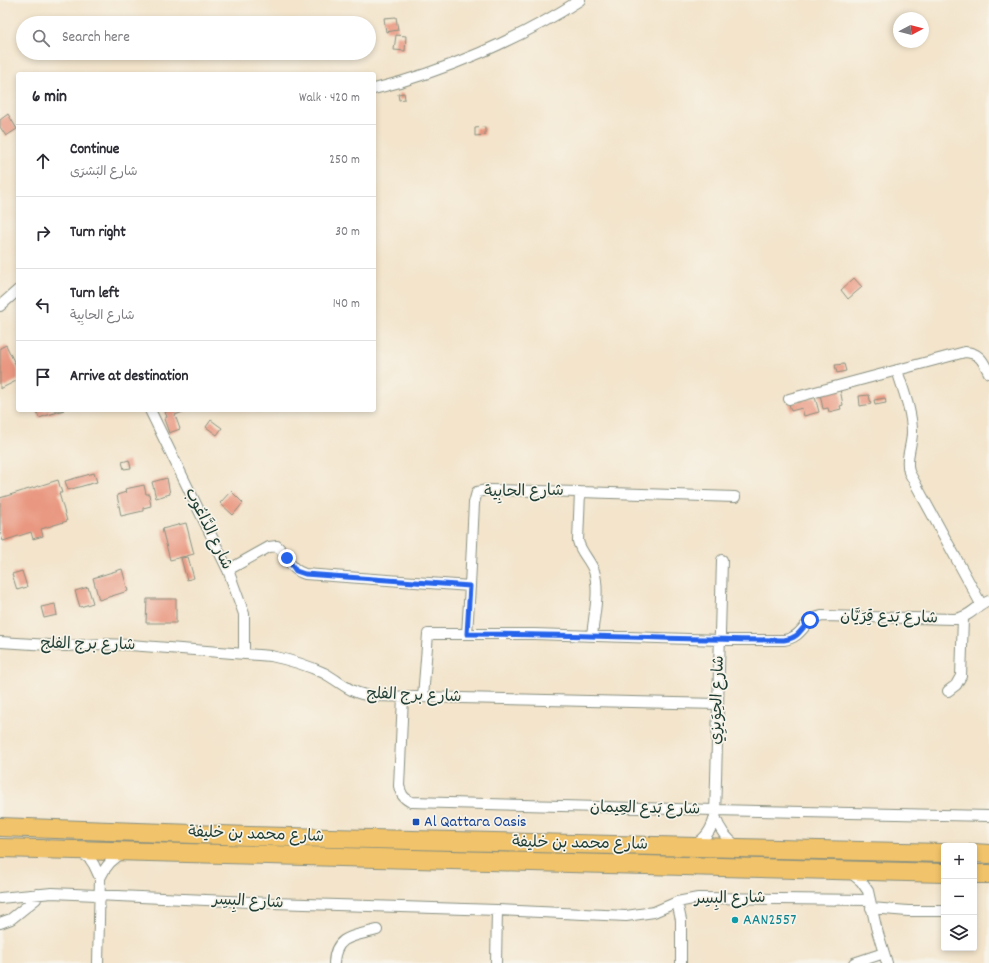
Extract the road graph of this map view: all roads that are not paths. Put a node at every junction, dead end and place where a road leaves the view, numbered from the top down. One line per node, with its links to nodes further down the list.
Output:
1 (580, 0): 2 (street)
2 (376, 88)
3 (16, 292): 4 (street)
4 (0, 306)
5 (898, 370): 6 (street); 7 (street); 14 (street)
6 (989, 373)
7 (789, 399)
8 (151, 412): 12 (street, شارع الدَّاعُوب)
9 (580, 492): 10 (street, شارع الحابِية); 13 (street, شارع الحابِية); 17 (street)
10 (735, 497)
11 (722, 560): 18 (street, شارع الحِوَيزِي)
12 (228, 570): 13 (street); 20 (street, شارع الدَّاعُوب)
13 (470, 586): 16 (street)
14 (985, 603): 15 (street)
15 (963, 618): 18 (street, شارع بَدع قِرَيَّان); 21 (street)
16 (467, 634): 17 (street); 23 (street)
17 (592, 636): 18 (street)
18 (720, 640): 24 (street, شارع الحِوَيزِي)
19 (0, 642): 20 (street, شارع برج الفلج)
20 (244, 653): 22 (street, شارع برج الفلج)
21 (948, 691)
22 (403, 697): 23 (street, شارع برج الفلج); 25 (street, شارع بَدع العِيمان)
23 (423, 698): 24 (street, شارع برج الفلج)
24 (718, 704): 25 (street, شارع الحِوَيزِي)
25 (715, 813): 26 (street, شارع بَدع العِيمان); 28 (street, شارع الحِوَيزِي); 29 (street, شارع الحِوَيزِي)
26 (989, 816)
27 (0, 827): 28 (highway, شارع محمد بن خليفة)
28 (690, 846): 29 (highway, شارع محمد بن خليفة)
29 (738, 847): 33 (highway, شارع محمد بن خليفة)
30 (0, 848): 31 (highway, شارع محمد بن خليفة)
31 (78, 851): 32 (highway, شارع محمد بن خليفة); 41 (street)
32 (125, 852): 36 (highway, شارع محمد بن خليفة); 41 (street)
33 (941, 852)
34 (977, 853): 35 (highway)
35 (989, 854)
36 (845, 870): 37 (highway, شارع محمد بن خليفة); 46 (street)
37 (888, 871): 38 (highway, شارع محمد بن خليفة); 46 (street)
38 (941, 873)
39 (977, 874): 40 (highway)
40 (989, 874)
41 (100, 878): 43 (street)
42 (37, 894): 43 (street, شارع البِسِر); 44 (street, شارع البِسِر); 49 (street)
43 (100, 895): 47 (street, شارع البِسِر); 52 (street)
44 (0, 898)
45 (677, 902): 46 (street, شارع البِسِر); 47 (street, شارع البِسِر); 55 (street)
46 (870, 904): 48 (street, شارع البِسِر); 51 (street)
47 (497, 910): 54 (street)
48 (941, 911)
49 (0, 923)
50 (377, 930): 53 (street)
51 (885, 958): 56 (street)
52 (98, 963)
53 (334, 963)
54 (496, 963)
55 (681, 963)
56 (854, 963)

